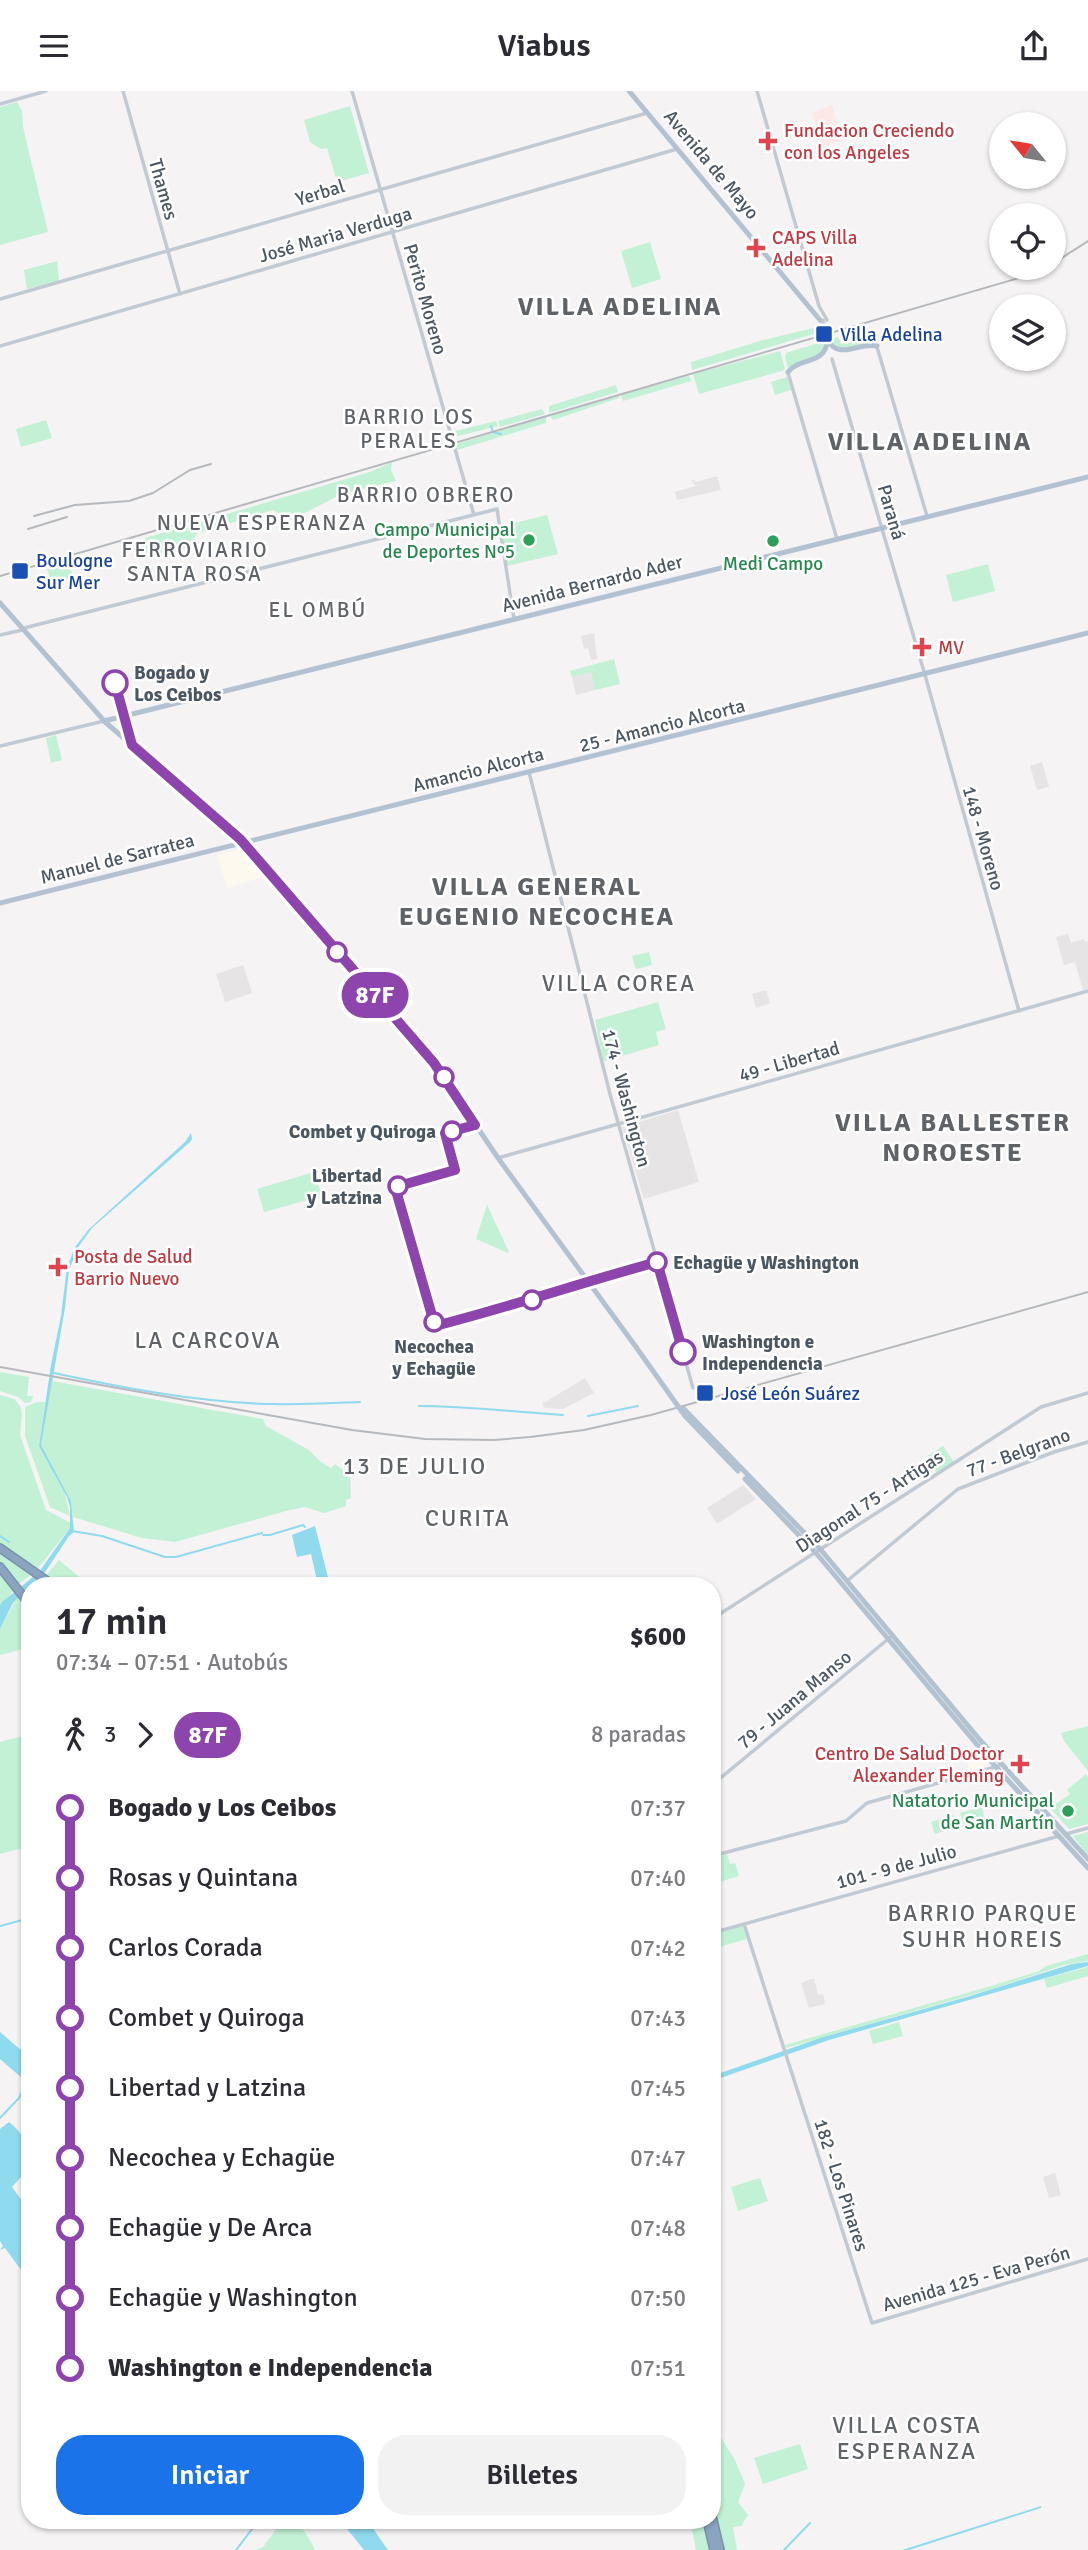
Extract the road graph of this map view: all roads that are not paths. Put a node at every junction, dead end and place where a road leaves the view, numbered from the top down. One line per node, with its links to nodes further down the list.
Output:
1 (46, 91): 6 (street)
2 (123, 91): 11 (street, Thames)
3 (352, 91): 9 (street, Perito Moreno)
4 (629, 91): 7 (main road, Avenida de Mayo)
5 (757, 91): 14 (street)
6 (0, 104)
7 (648, 113): 8 (main road, Avenida de Mayo); 9 (street, Yerbal)
8 (677, 149): 10 (street, José Maria Verduga); 14 (main road, Avenida de Mayo)
9 (380, 189): 10 (street, Perito Moreno); 11 (street, Yerbal)
10 (392, 232): 12 (street, José Maria Verduga); 20 (street, Perito Moreno)
11 (168, 252): 12 (street, Thames); 13 (street, Yerbal)
12 (180, 294): 15 (street, José Maria Verduga)
13 (0, 299)
14 (823, 320)
15 (0, 346)
16 (877, 346): 18 (main road); 21 (street)
17 (832, 359): 22 (street, Paraná)
18 (788, 372): 23 (street)
19 (1088, 477): 21 (main road, Avenida Bernardo Ader)
20 (474, 515): 25 (street); 26 (street)
21 (927, 516): 22 (main road, Avenida Bernardo Ader)
22 (882, 527): 23 (main road, Avenida Bernardo Ader); 29 (street, Paraná)
23 (837, 539): 25 (main road, Avenida Bernardo Ader)
24 (0, 603): 26 (main road)
25 (514, 619): 30 (main road, Avenida Bernardo Ader)
26 (23, 629): 27 (street); 30 (main road)
27 (0, 635)
28 (1088, 635): 29 (main road, Amancio Alcorta)
29 (925, 674): 32 (main road, Amancio Alcorta); 36 (street, 148 - Moreno)
30 (104, 721): 31 (street); 33 (main road)
31 (0, 746)
32 (529, 773): 33 (main road, Amancio Alcorta); 37 (street, 174 - Washington)
33 (243, 844): 34 (main road, Manuel de Sarratea); 38 (main road)
34 (0, 904)
35 (1088, 991): 36 (street, 49 - Libertad)
36 (1018, 1011): 37 (street, 49 - Libertad)
37 (618, 1124): 38 (street, 49 - Libertad); 39 (street, 174 - Washington)
38 (498, 1158): 42 (main road, bridge)
39 (693, 1388)
40 (1088, 1393): 46 (street, Diagonal 75 - Artigas)
41 (1088, 1442): 49 (street, 77 - Belgrano)
42 (739, 1470): 43 (main road); 46 (main road)
43 (768, 1501): 44 (main road); 46 (main road)
44 (774, 1512)
45 (0, 1548): 48 (highway)
46 (818, 1551): 49 (main road); 51 (street, Diagonal 75 - Artigas)
47 (0, 1567): 50 (highway)
48 (42, 1577)
49 (845, 1582): 52 (main road)
50 (21, 1592)
51 (721, 1613)
52 (891, 1637): 53 (main road); 54 (main road); 55 (street, 79 - Juana Manso)
53 (1002, 1765): 54 (street); 57 (main road)
54 (995, 1766): 57 (main road); 58 (street)
55 (721, 1775)
56 (1088, 1828): 57 (street, 101 - 9 de Julio)
57 (1063, 1835): 59 (main road); 60 (main road); 61 (street, 101 - 9 de Julio)
58 (721, 1854)
59 (1088, 1859)
60 (1088, 1868)
61 (744, 1924): 62 (street, 101 - 9 de Julio); 64 (street, 182 - Los Pinares)
62 (721, 1930)
63 (1088, 2259): 64 (street, Avenida 125 - Eva Perón)
64 (872, 2323)
65 (710, 2529): 67 (highway)
66 (715, 2529): 68 (highway)
67 (714, 2550)
68 (720, 2550)

